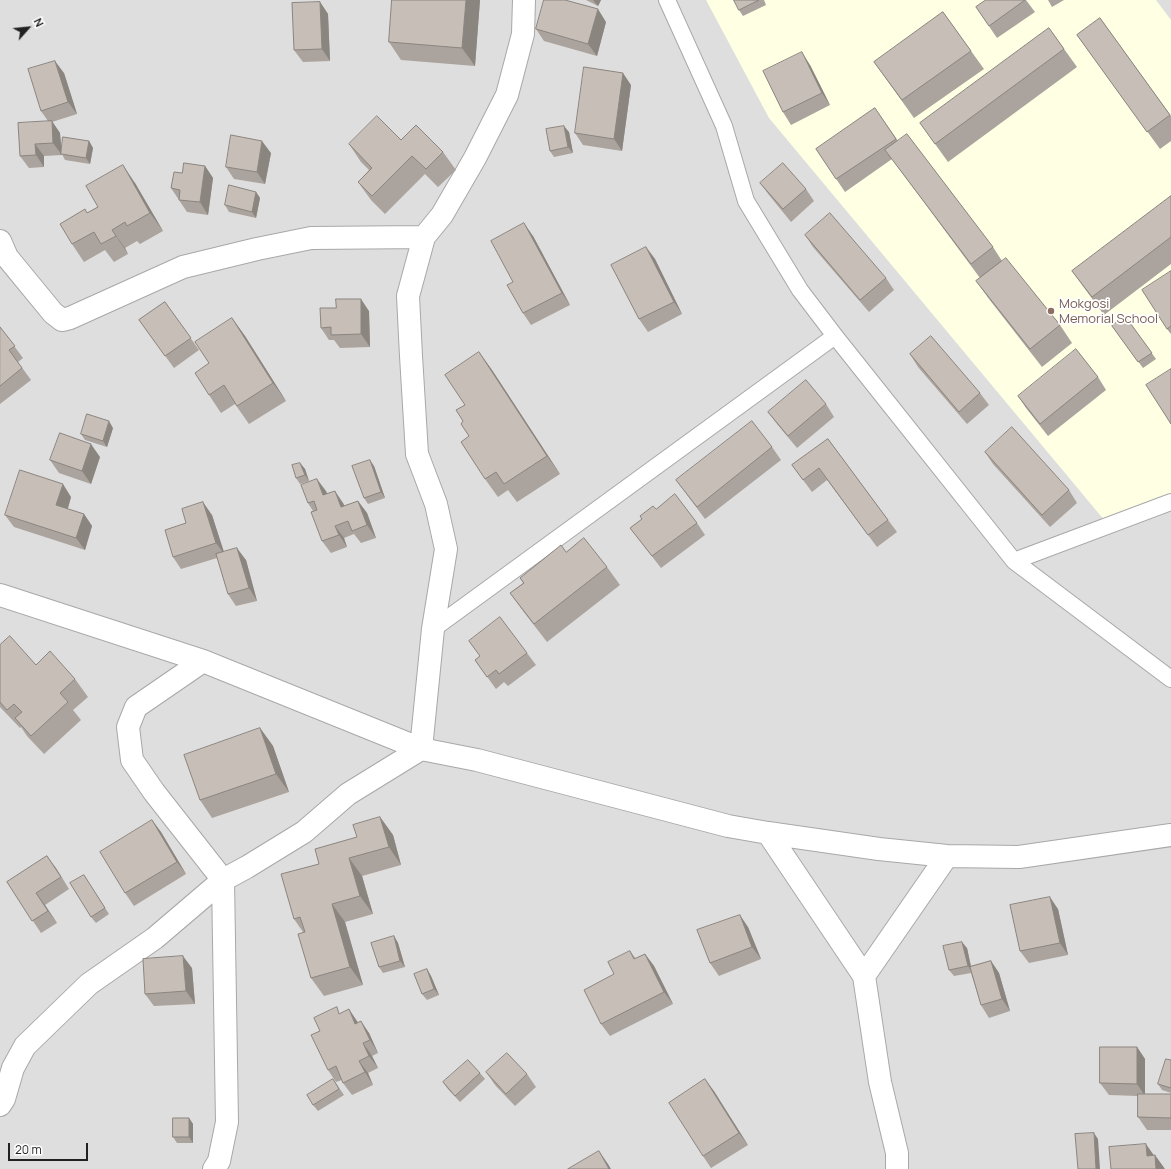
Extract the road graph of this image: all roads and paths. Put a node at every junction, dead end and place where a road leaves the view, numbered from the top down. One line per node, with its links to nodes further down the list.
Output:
1 (524, 0): 3 (street)
2 (667, 0): 5 (lane)
3 (424, 237): 4 (street); 9 (street)
4 (0, 241)
5 (835, 336): 7 (lane); 9 (lane)
6 (1171, 502): 7 (lane)
7 (1014, 561): 11 (lane)
8 (0, 595): 10 (street)
9 (433, 629): 12 (street)
10 (203, 661): 12 (street); 16 (street)
11 (1171, 679)
12 (421, 749): 13 (street); 16 (street)
13 (768, 834): 15 (street); 17 (street)
14 (1171, 835): 15 (street)
15 (947, 856): 17 (street)
16 (223, 880): 18 (street); 19 (street)
17 (864, 976): 20 (street)
18 (0, 1104)
19 (214, 1169)
20 (897, 1169)

